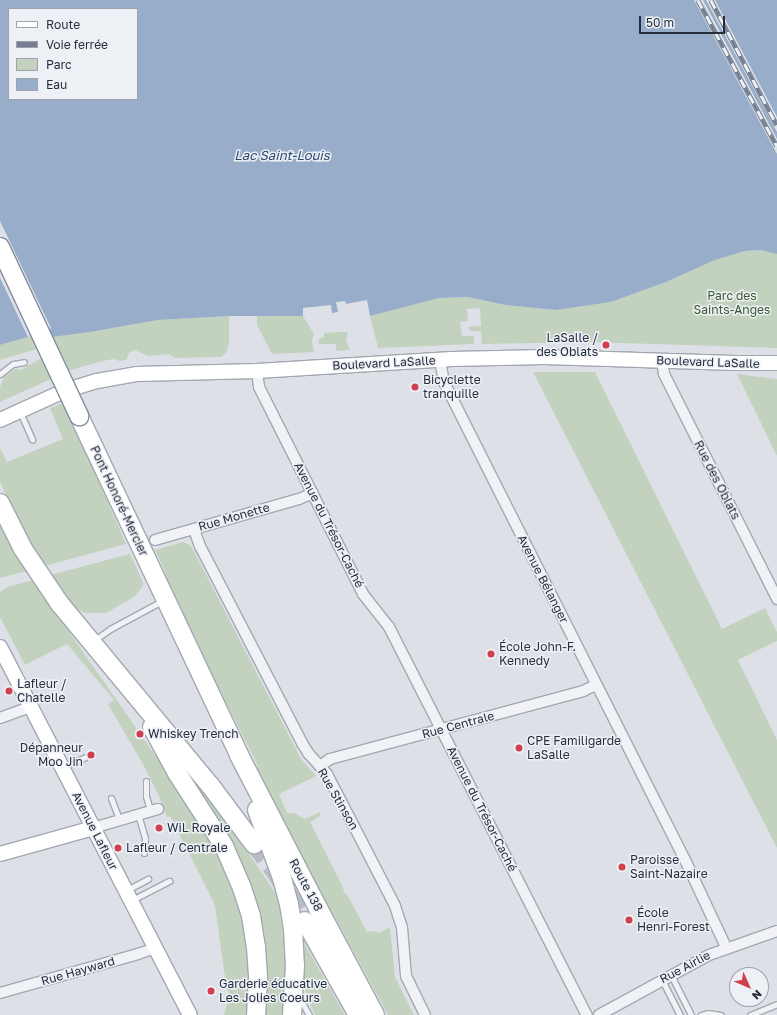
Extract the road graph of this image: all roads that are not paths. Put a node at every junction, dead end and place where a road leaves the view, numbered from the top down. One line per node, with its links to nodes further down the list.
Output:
1 (0, 247): 16 (highway, Pont Honoré-Mercier, bridge)
2 (440, 360): 3 (main road, Boulevard LaSalle); 6 (main road, Boulevard LaSalle); 19 (street, Avenue Bélanger)
3 (662, 361): 5 (main road, Boulevard LaSalle); 15 (street, Rue des Oblats)
4 (24, 362): 7 (lane)
5 (777, 363)
6 (256, 371): 8 (main road, Boulevard LaSalle); 11 (street, Avenue du Trésor-Caché)
7 (0, 372)
8 (19, 411): 9 (main road, Boulevard LaSalle); 10 (lane)
9 (0, 420)
10 (32, 439)
11 (313, 493): 13 (street, Rue Monette); 23 (street, Avenue du Trésor-Caché)
12 (0, 503): 17 (highway)
13 (194, 529): 14 (street, Rue Monette); 26 (street, Rue Stinson)
14 (155, 540)
15 (777, 599)
16 (165, 600): 17 (lane); 24 (highway, Pont Honoré-Mercier)
17 (91, 642): 20 (highway)
18 (0, 647): 21 (main road, Avenue Lafleur)
19 (596, 685): 23 (street, Rue Centrale); 42 (street, Avenue Bélanger)
20 (132, 692): 34 (highway); 49 (highway)
21 (30, 707): 22 (street); 27 (main road, Avenue Lafleur)
22 (0, 718)
23 (442, 730): 26 (street, Rue Centrale); 55 (street, Avenue du Trésor-Caché)
24 (239, 754): 45 (highway); 53 (highway, Route 138)
25 (85, 757): 27 (lane)
26 (320, 766): 54 (street, Rue Stinson)
27 (62, 768): 33 (main road, Avenue Lafleur)
28 (146, 781): 30 (lane)
29 (111, 798): 32 (lane)
30 (154, 810): 31 (street)
31 (138, 814): 32 (street); 36 (lane)
32 (119, 819): 33 (street)
33 (93, 828): 35 (main road); 39 (main road, Avenue Lafleur)
34 (254, 844)
35 (0, 854)
36 (144, 854)
37 (148, 879): 39 (lane)
38 (170, 881): 39 (lane)
39 (128, 896): 43 (main road, Avenue Lafleur)
40 (305, 921): 52 (highway, Route 138)
41 (777, 931): 42 (street, Rue Airlie)
42 (726, 947): 44 (street, Rue Airlie)
43 (155, 948): 46 (street, Rue Hayward); 48 (main road, Avenue Lafleur)
44 (666, 977): 56 (street, Rue Airlie); 57 (lane); 58 (lane)
45 (295, 991): 50 (highway); 51 (lane)
46 (0, 993)
47 (777, 1004): 61 (lane)
48 (190, 1015)
49 (256, 1015)
50 (292, 1015)
51 (309, 1015)
52 (358, 1015)
53 (375, 1015)
54 (425, 1015)
55 (587, 1015)
56 (598, 1015)
57 (680, 1015)
58 (691, 1015)
59 (701, 1015): 60 (lane)
60 (722, 1015)
61 (750, 1015)

